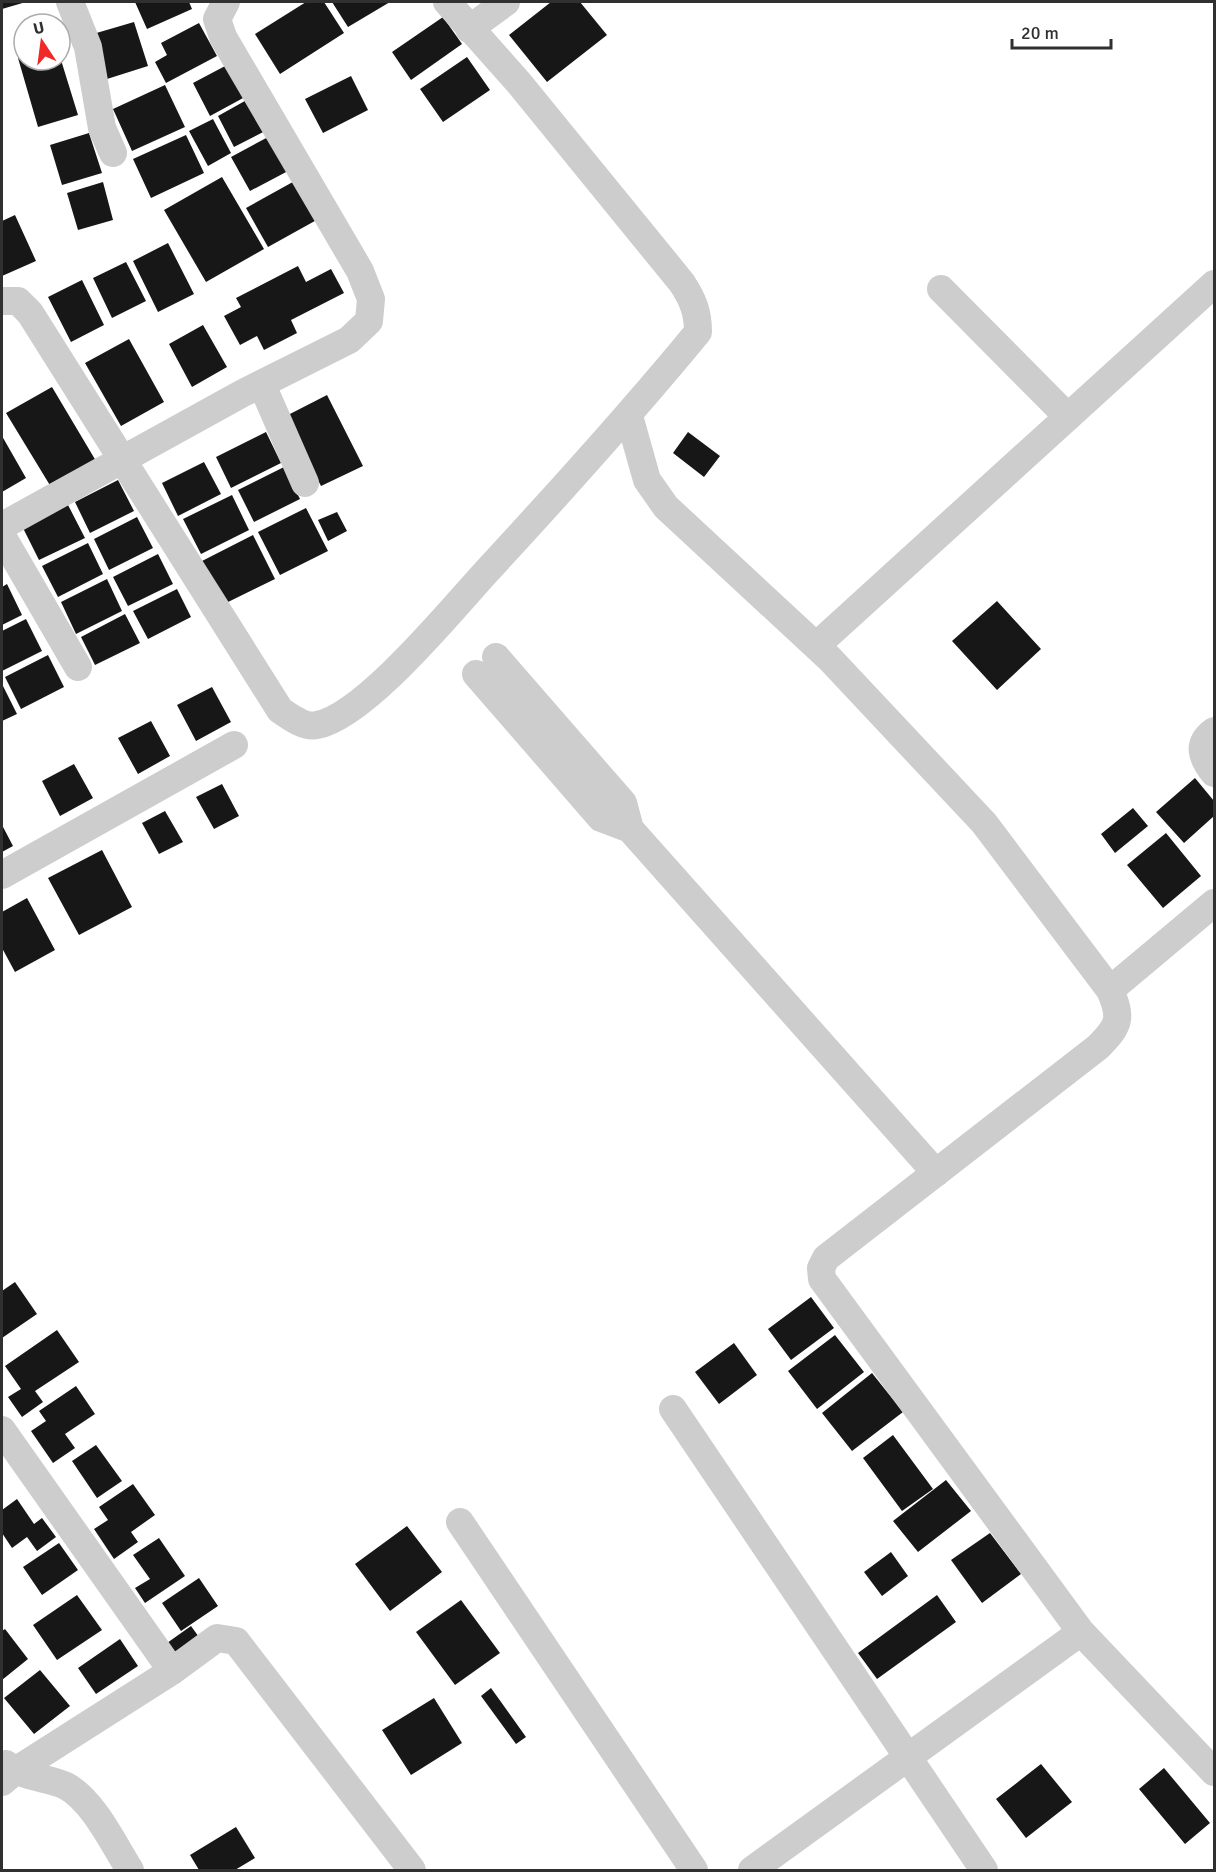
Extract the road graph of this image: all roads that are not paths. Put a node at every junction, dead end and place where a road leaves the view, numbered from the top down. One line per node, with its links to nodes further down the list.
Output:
1 (70, 2): 6 (street)
2 (226, 2): 10 (street)
3 (447, 2): 5 (street)
4 (506, 2): 5 (street)
5 (469, 29): 12 (street)
6 (113, 153)
7 (1215, 284): 11 (street)
8 (941, 289): 11 (street)
9 (2, 301): 13 (street)
10 (262, 385): 13 (street); 14 (street)
11 (1068, 417): 17 (street)
12 (630, 420): 13 (street); 17 (street)
13 (121, 461): 15 (street)
14 (305, 483)
15 (2, 526)
16 (2, 536): 19 (street)
17 (816, 646): 25 (street)
18 (486, 665): 26 (street)
19 (78, 667)
20 (1215, 730): 22 (street)
21 (234, 745): 23 (street)
22 (1215, 773)
23 (2, 875)
24 (1215, 903): 25 (street)
25 (1110, 990): 26 (street)
26 (936, 1173): 30 (street)
27 (674, 1409): 32 (street)
28 (2, 1430): 31 (street)
29 (460, 1522): 37 (street)
30 (1081, 1632): 32 (street); 34 (street)
31 (172, 1671): 33 (street); 36 (street)
32 (909, 1759): 38 (street); 39 (street)
33 (6, 1771): 35 (street)
34 (1215, 1772)
35 (130, 1870)
36 (412, 1870)
37 (694, 1870)
38 (752, 1870)
39 (984, 1870)

